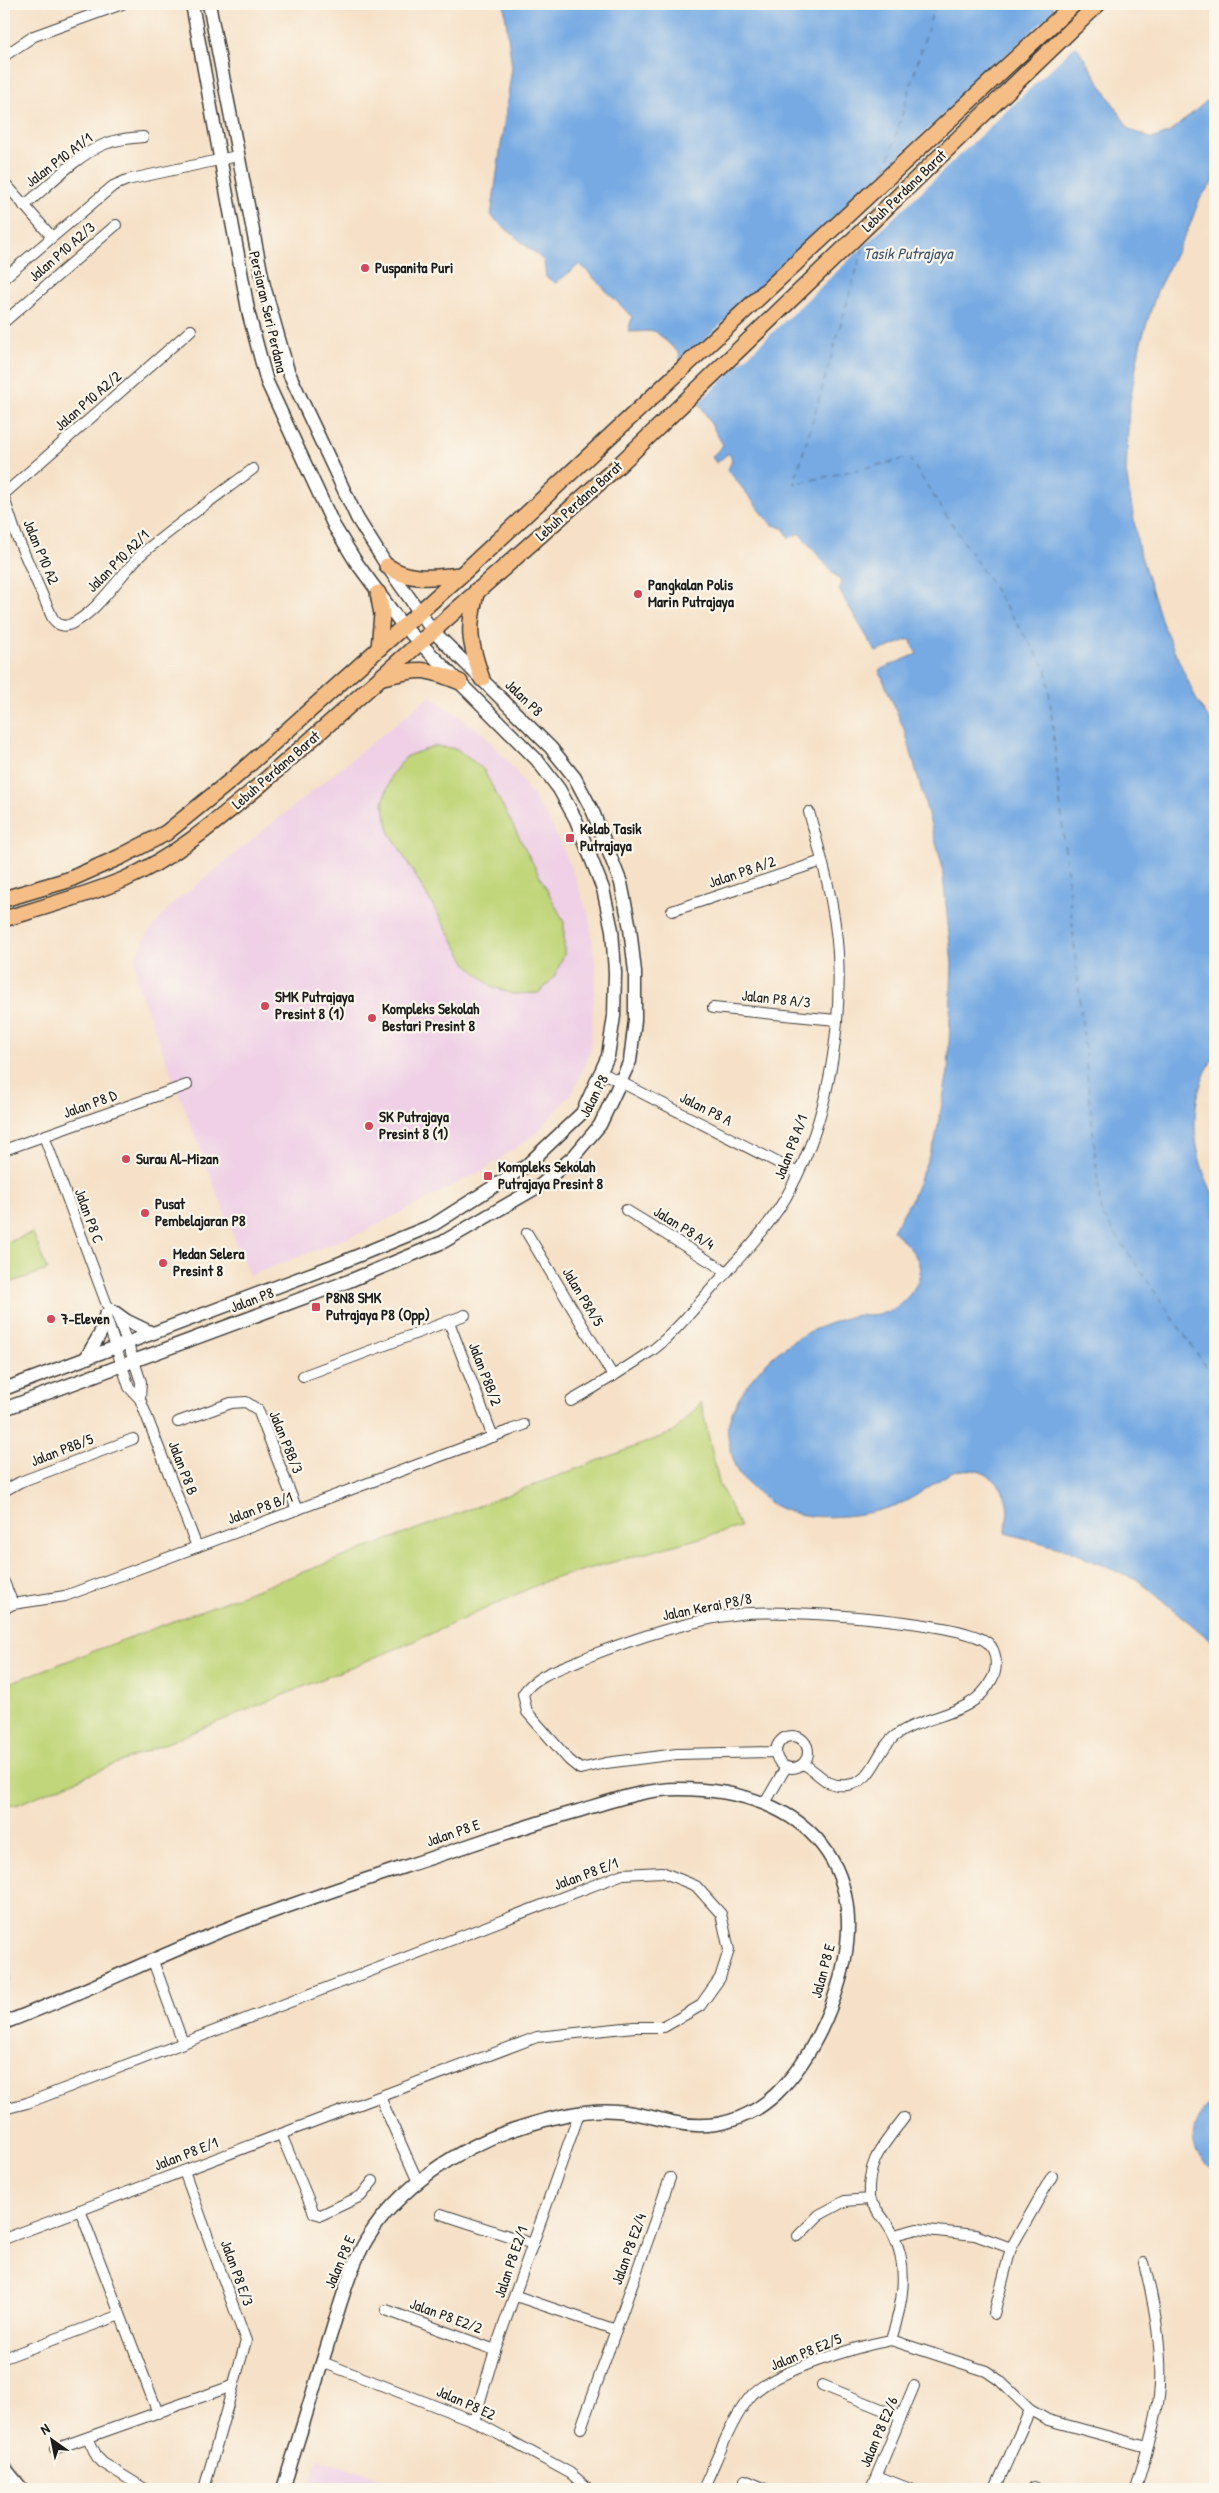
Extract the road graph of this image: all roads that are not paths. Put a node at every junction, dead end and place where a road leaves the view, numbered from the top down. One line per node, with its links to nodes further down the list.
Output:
1 (122, 4): 6 (street)
2 (192, 4): 9 (street, Persiaran Seri Perdana)
3 (209, 4): 8 (street, Persiaran Seri Perdana)
4 (1074, 4): 21 (main road, Lebuh Perdana Barat)
5 (1098, 4): 22 (main road, Lebuh Perdana Barat)
6 (4, 56)
7 (143, 137): 11 (street, Jalan P10 A1/1)
8 (237, 156): 9 (street); 20 (street, Persiaran Seri Perdana)
9 (221, 159): 13 (street); 23 (street, Persiaran Seri Perdana)
10 (4, 182): 11 (street)
11 (24, 206): 13 (street)
12 (116, 225): 15 (street, Jalan P10 A2/3)
13 (51, 236): 14 (street)
14 (4, 278)
15 (4, 322)
16 (192, 330): 18 (street, Jalan P10 A2/2)
17 (253, 469): 25 (street, Jalan P10 A2/1)
18 (4, 494)
19 (4, 498): 25 (street, Jalan P10 A2)
20 (387, 566): 21 (main road); 24 (street, Persiaran Seri Perdana)
21 (461, 575): 24 (main road, Lebuh Perdana Barat)
22 (478, 590): 27 (main road, Lebuh Perdana Barat); 31 (main road)
23 (378, 593): 26 (street, Persiaran Seri Perdana); 29 (main road)
24 (419, 611): 26 (main road, Lebuh Perdana Barat); 27 (street, Jalan P8)
25 (52, 617)
26 (403, 626): 28 (street, Jalan P8); 29 (main road, Lebuh Perdana Barat)
27 (432, 630): 28 (main road, Lebuh Perdana Barat); 31 (street, Jalan P8)
28 (418, 643): 30 (main road, Lebuh Perdana Barat); 32 (street, Jalan P8)
29 (379, 648): 35 (main road, Lebuh Perdana Barat)
30 (381, 678): 32 (main road); 37 (main road, Lebuh Perdana Barat)
31 (482, 679): 41 (street, Jalan P8)
32 (460, 682): 40 (street, Jalan P8)
33 (809, 812): 34 (street, Jalan P8 A/1)
34 (822, 861): 36 (street, Jalan P8 A/2); 39 (street, Jalan P8 A/1)
35 (4, 899)
36 (672, 911)
37 (4, 919)
38 (714, 1008): 39 (street, Jalan P8 A/3)
39 (836, 1020): 45 (street, Jalan P8 A/1)
40 (601, 1072): 41 (street, Jalan P8 A); 52 (street, Jalan P8)
41 (620, 1082): 45 (street, Jalan P8 A); 55 (street, Jalan P8)
42 (187, 1085): 43 (street, Jalan P8 D)
43 (44, 1136): 44 (street, Jalan P8 D); 49 (street, Jalan P8 C)
44 (4, 1150)
45 (798, 1173): 48 (street, Jalan P8 A/1)
46 (626, 1210): 48 (street, Jalan P8 A/4)
47 (527, 1233): 58 (street, Jalan P8A/5)
48 (727, 1272): 58 (street, Jalan P8 A/1)
49 (109, 1311): 52 (street); 53 (street, Jalan P8 C); 54 (street)
50 (465, 1315): 51 (street)
51 (449, 1322): 57 (street); 65 (street, Jalan P8B/2)
52 (152, 1333): 53 (street, Jalan P8)
53 (121, 1345): 54 (street, Jalan P8); 55 (street, Jalan P8 B); 56 (street, Jalan P8 B)
54 (86, 1358): 59 (street, Jalan P8)
55 (134, 1362): 56 (street, Jalan P8); 60 (street, Jalan P8 B)
56 (121, 1366): 60 (street, Jalan P8 B); 62 (street, Jalan P8)
57 (303, 1376)
58 (613, 1376): 61 (street, Jalan P8 A/1)
59 (4, 1388)
60 (140, 1399): 69 (street, Jalan P8 B)
61 (571, 1402)
62 (4, 1408)
63 (178, 1422): 68 (street, Jalan P8B/3)
64 (524, 1425): 65 (street, Jalan P8 B/1)
65 (493, 1437): 68 (street, Jalan P8 B/1)
66 (133, 1439): 67 (street, Jalan P8B/5)
67 (4, 1491)
68 (297, 1510): 69 (street, Jalan P8 B/1)
69 (197, 1547): 71 (street, Jalan P8 B/1)
70 (4, 1582): 71 (street)
71 (8, 1606)
72 (776, 1752): 73 (street); 73 (street, Jalan Kerai P8/8); 74 (street)
73 (804, 1764): 74 (street)
74 (786, 1767): 75 (street)
75 (765, 1803): 76 (street, Jalan P8 E); 81 (street, Jalan P8 E)
76 (153, 1961): 77 (street, Jalan P8 E); 78 (street)
77 (4, 2023)
78 (183, 2043): 79 (street, Jalan P8 E/1); 80 (street, Jalan P8 E/1)
79 (380, 2097): 83 (street, Jalan P8 E/1); 88 (street)
80 (4, 2108)
81 (579, 2114): 88 (street, Jalan P8 E); 95 (street, Jalan P8 E2/1)
82 (904, 2118): 89 (street)
83 (281, 2134): 84 (street, Jalan P8 E/1); 87 (street)
84 (184, 2171): 90 (street, Jalan P8 E/1); 108 (street, Jalan P8 E/3)
85 (1052, 2176): 96 (street)
86 (670, 2178): 102 (street, Jalan P8 E2/4)
87 (373, 2181)
88 (418, 2182): 106 (street, Jalan P8 E)
89 (869, 2200): 92 (street); 93 (street)
90 (80, 2210): 94 (street, Jalan P8 E/1); 101 (street)
91 (441, 2214): 95 (street)
92 (894, 2235): 96 (street); 103 (street)
93 (798, 2236)
94 (4, 2239)
95 (533, 2244): 98 (street, Jalan P8 E2/1)
96 (1011, 2248): 100 (street)
97 (1144, 2263): 116 (street)
98 (516, 2296): 102 (street); 104 (street, Jalan P8 E2/1)
99 (386, 2310): 104 (street, Jalan P8 E2/2)
100 (994, 2314)
101 (120, 2315): 105 (street); 111 (street)
102 (616, 2330): 114 (street, Jalan P8 E2/4)
103 (891, 2340): 110 (street); 126 (street, Jalan P8 E2/5)
104 (495, 2350): 113 (street, Jalan P8 E2/1)
105 (7, 2358)
106 (322, 2362): 113 (street, Jalan P8 E2); 124 (street, Jalan P8 E)
107 (822, 2385): 112 (street)
108 (232, 2386): 111 (street); 123 (street, Jalan P8 E/3)
109 (914, 2386): 112 (street, Jalan P8 E2/6)
110 (1030, 2410): 116 (street); 130 (street)
111 (158, 2413): 115 (street)
112 (901, 2418): 119 (street, Jalan P8 E2/6)
113 (474, 2421): 125 (street, Jalan P8 E2)
114 (581, 2428)
115 (88, 2438): 117 (street); 122 (street)
116 (1147, 2447): 131 (street)
117 (55, 2449)
118 (4, 2467): 121 (street)
119 (877, 2476): 128 (street, Jalan P8 E2/6); 129 (street)
120 (745, 2480): 127 (street)
121 (22, 2489)
122 (145, 2489)
123 (204, 2489)
124 (283, 2489)
125 (589, 2489)
126 (703, 2489)
127 (766, 2489)
128 (871, 2489)
129 (910, 2489)
130 (995, 2489)
131 (1136, 2489)

